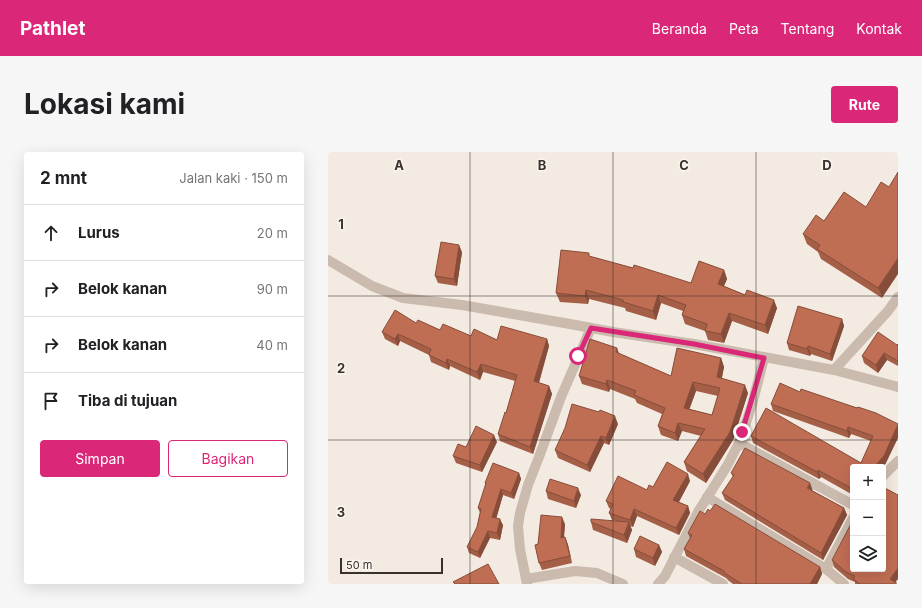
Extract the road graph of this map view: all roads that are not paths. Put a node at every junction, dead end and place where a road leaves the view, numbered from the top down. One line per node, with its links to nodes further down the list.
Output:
1 (328, 260): 3 (street)
2 (898, 297): 5 (street)
3 (591, 328): 4 (street); 15 (street)
4 (764, 358): 5 (street); 7 (street)
5 (834, 370): 6 (street)
6 (898, 387)
7 (739, 443): 10 (street); 11 (street)
8 (898, 461): 9 (street)
9 (886, 473)
10 (707, 497): 13 (street); 14 (street)
11 (850, 503)
12 (850, 524): 14 (street)
13 (674, 557): 17 (street); 18 (street)
14 (826, 569): 19 (street)
15 (527, 581): 16 (street)
16 (623, 584)
17 (658, 584)
18 (723, 584)
19 (844, 584)

